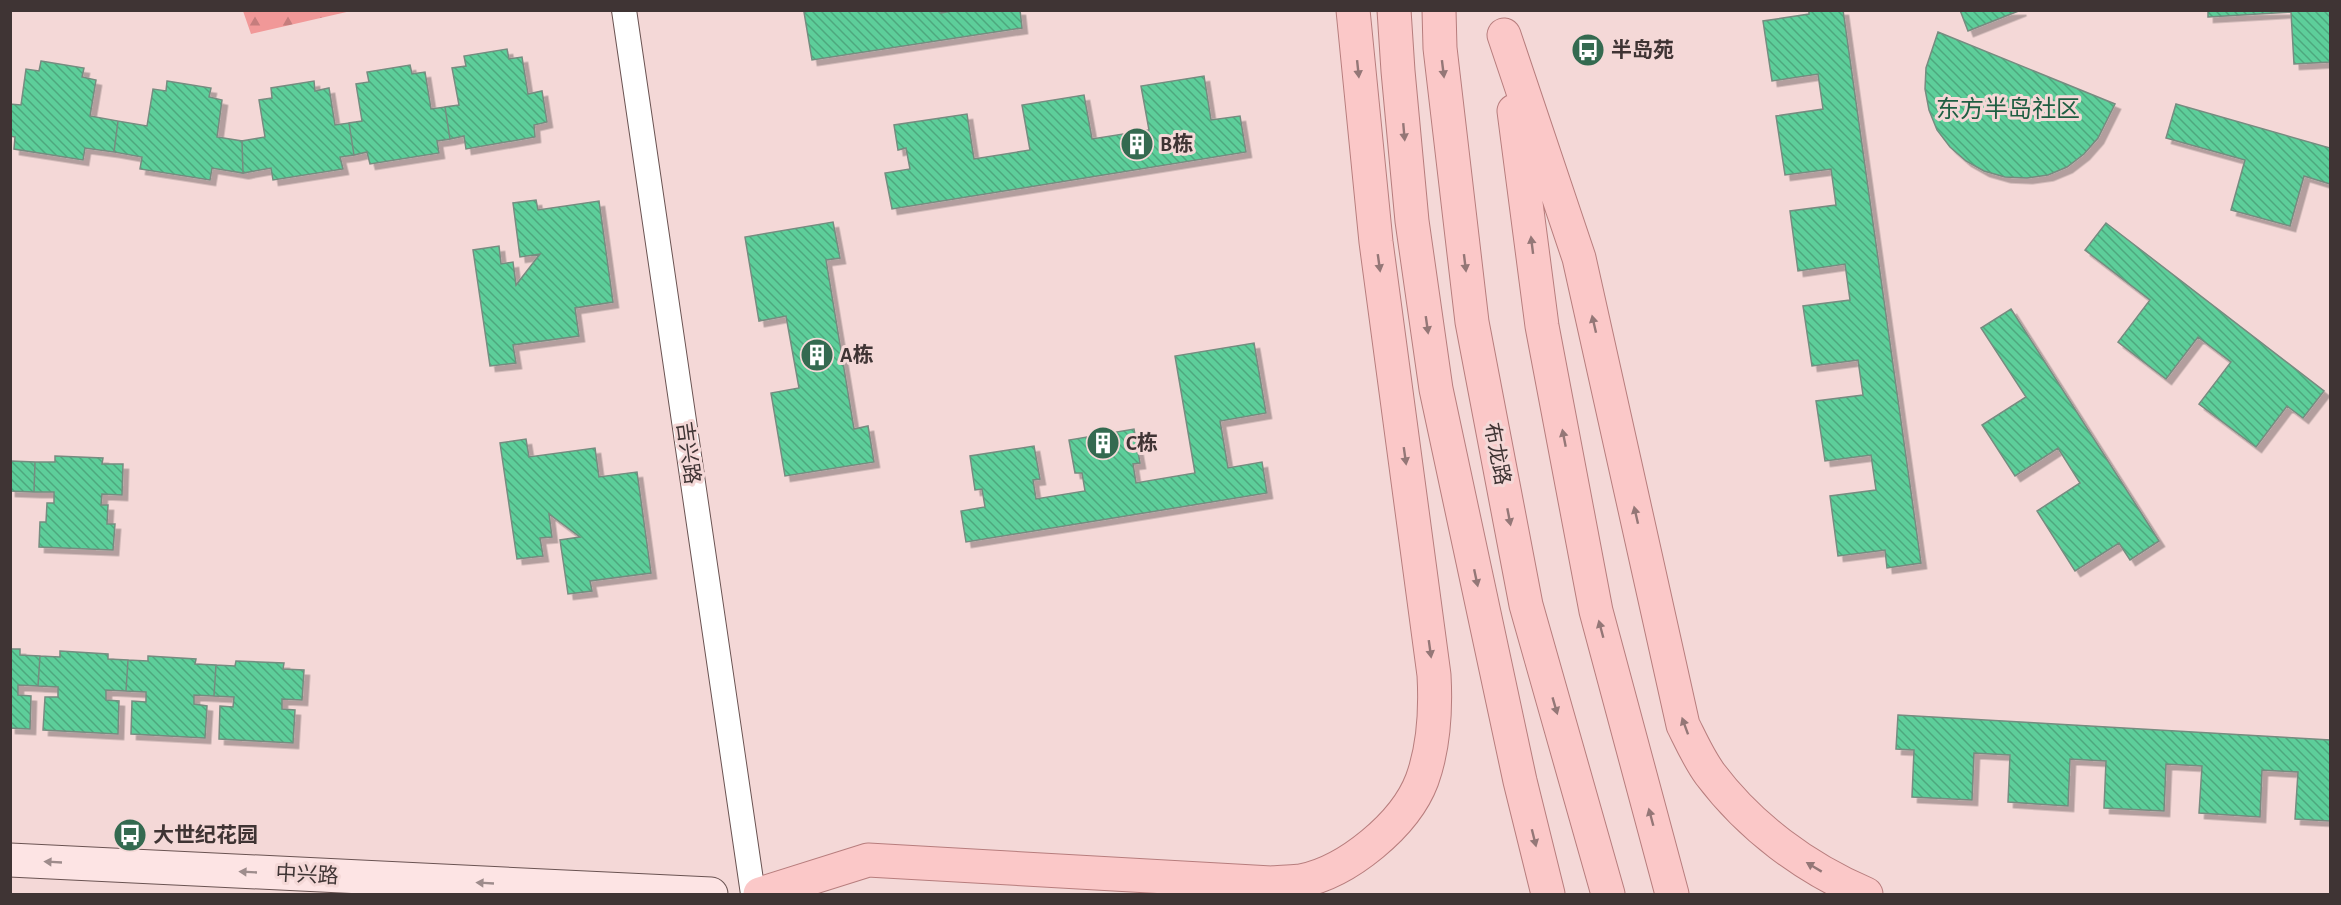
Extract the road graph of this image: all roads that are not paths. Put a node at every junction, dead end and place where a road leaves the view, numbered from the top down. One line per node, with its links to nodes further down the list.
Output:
1 (624, 10): 10 (street, 吉兴路)
2 (1353, 10): 11 (main road, one-way to 11)
3 (1394, 10): 12 (main road, one-way to 12)
4 (1439, 10): 8 (main road, 布龙路, one-way to 8)
5 (1504, 23): 7 (main road, one-way to 5); 13 (main road, one-way to 5)
6 (10, 860): 9 (main road, 中兴路, one-way to 6)
7 (1669, 884)
8 (1607, 891)
9 (711, 894)
10 (753, 894)
11 (760, 894)
12 (1548, 894)
13 (1866, 894)

